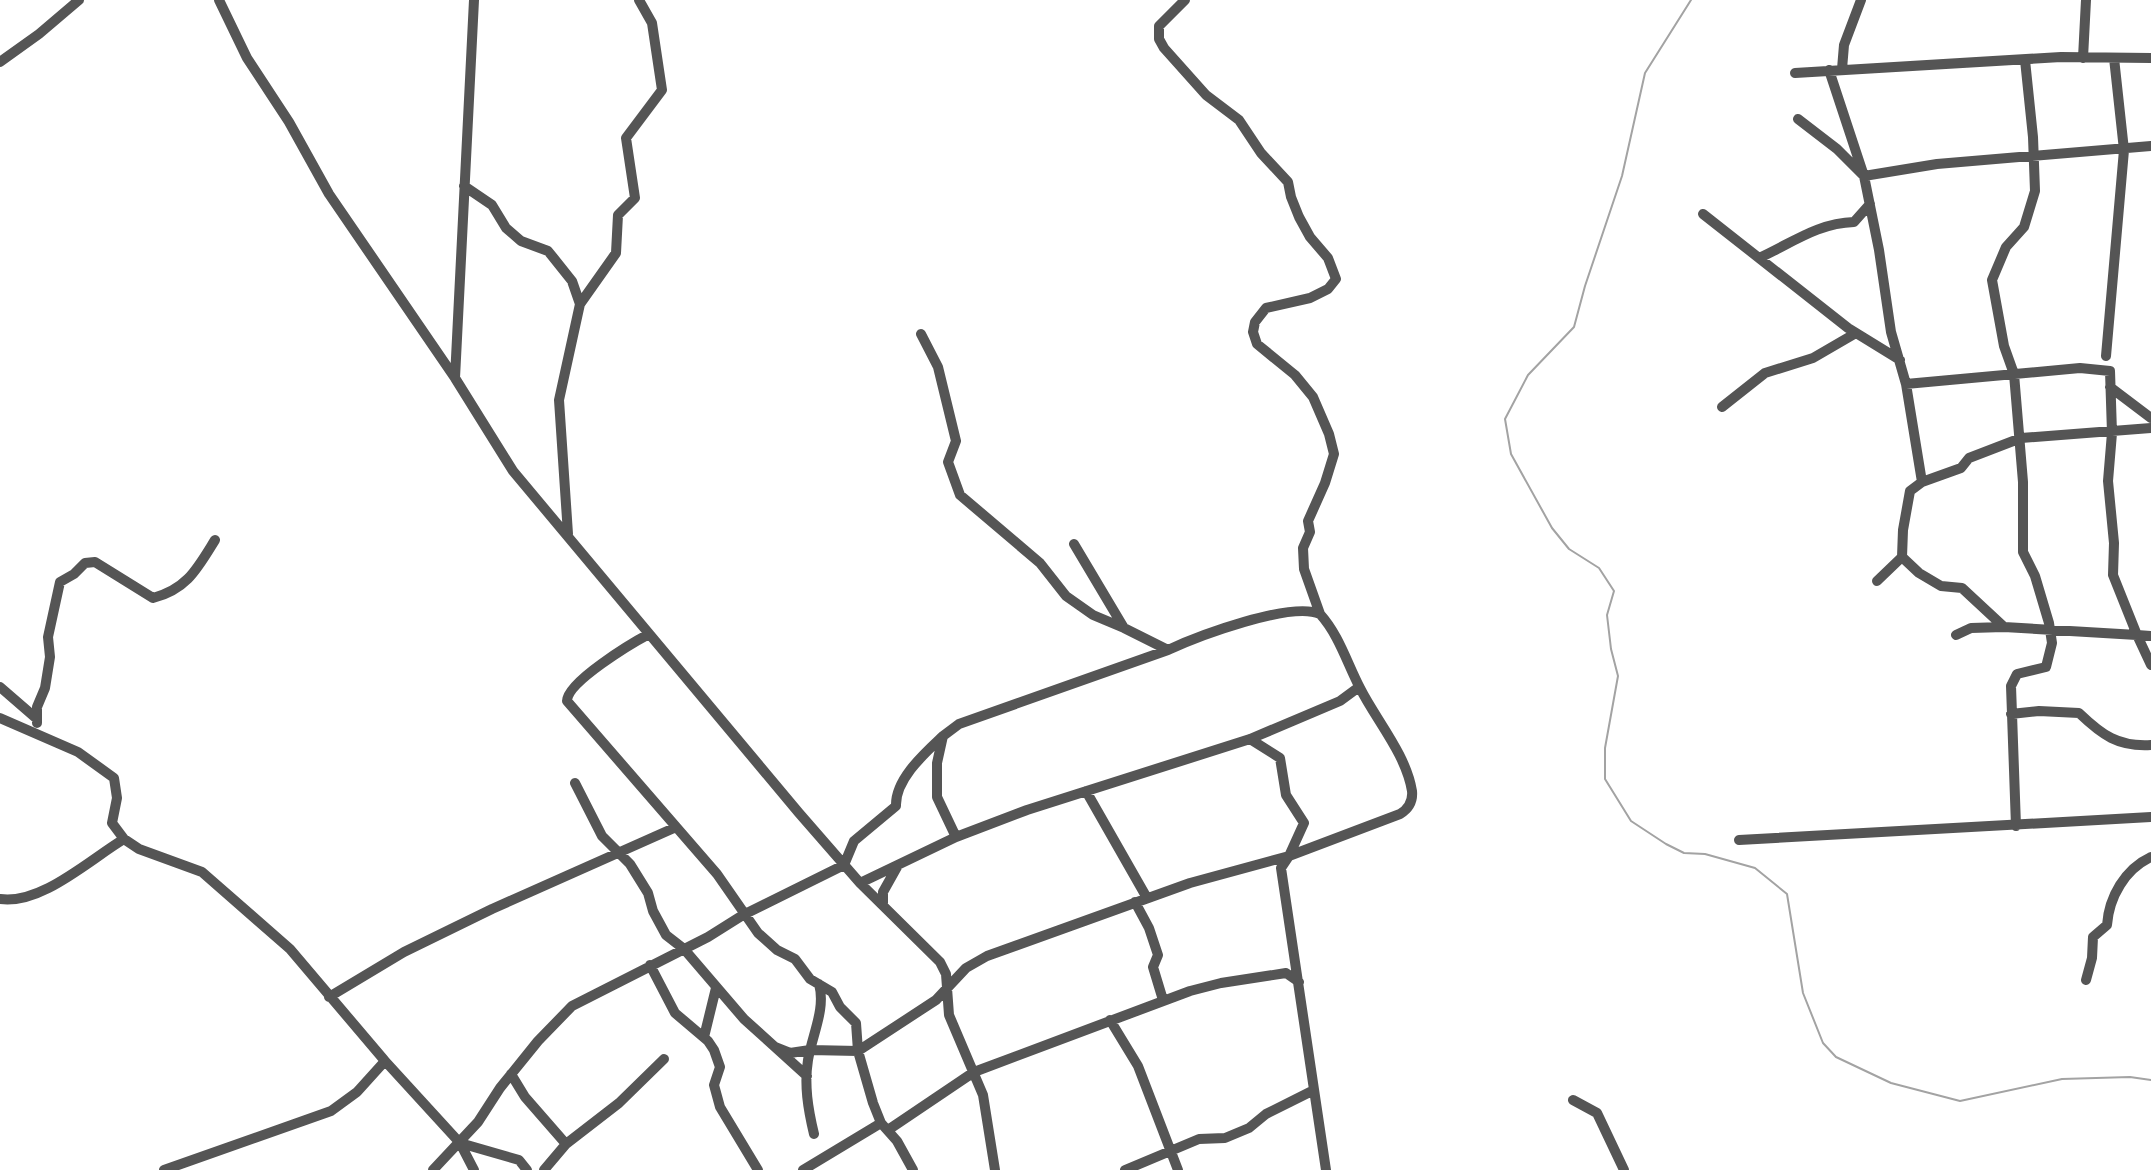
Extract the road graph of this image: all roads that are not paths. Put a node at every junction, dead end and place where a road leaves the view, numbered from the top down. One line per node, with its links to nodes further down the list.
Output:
1 (79, 0): 12 (street)
2 (219, 0): 31 (street)
3 (474, 0): 21 (street)
4 (639, 0): 25 (street)
5 (1185, 0): 45 (street)
6 (1861, 0): 13 (street)
7 (2086, 0): 8 (street)
8 (2083, 58): 9 (street); 11 (street)
9 (2114, 58): 10 (street); 18 (street)
10 (2151, 58)
11 (2025, 60): 13 (street); 19 (street)
12 (0, 62)
13 (1842, 69): 14 (street)
14 (1829, 70): 15 (street); 20 (street)
15 (1796, 73)
16 (1798, 118): 20 (street)
17 (2151, 146): 18 (street)
18 (2124, 150): 19 (street); 28 (street)
19 (2034, 156): 20 (street); 30 (street)
20 (1864, 176): 22 (street)
21 (464, 186): 25 (street); 31 (street)
22 (1870, 204): 24 (street); 29 (street)
23 (1703, 214): 24 (street)
24 (1759, 258): 26 (street)
25 (580, 304): 40 (street)
26 (1856, 333): 29 (street); 34 (street)
27 (921, 334): 47 (street)
28 (2106, 356)
29 (1899, 360): 32 (street)
30 (2014, 374): 32 (street); 33 (street); 38 (street)
31 (455, 378): 40 (street)
32 (1906, 384): 39 (street)
33 (2110, 387): 35 (street); 37 (street)
34 (1722, 407)
35 (2151, 418)
36 (2151, 428): 37 (street)
37 (2112, 433): 38 (street); 51 (street)
38 (2021, 438): 39 (street); 48 (street)
39 (1922, 482): 43 (street)
40 (568, 534): 49 (street)
41 (215, 540): 59 (street)
42 (1074, 544): 47 (street)
43 (1902, 557): 44 (street); 46 (street)
44 (1877, 581)
45 (1320, 614): 53 (street); 56 (street)
46 (2004, 627): 48 (street); 50 (street)
47 (1124, 628): 53 (street)
48 (2050, 630): 51 (street); 57 (street)
49 (649, 633): 68 (street); 75 (street)
50 (1956, 635)
51 (2137, 635): 52 (street); 54 (street)
52 (2151, 636)
53 (1168, 650): 61 (street)
54 (2151, 665)
55 (0, 687): 59 (street)
56 (1359, 687): 62 (street); 73 (street)
57 (2010, 714): 63 (street); 67 (street)
58 (0, 718): 60 (street)
59 (37, 719): 60 (street)
60 (38, 733): 70 (street)
61 (943, 736): 69 (street); 75 (street)
62 (1250, 738): 65 (street); 73 (street)
63 (2151, 745)
64 (575, 783): 72 (street)
65 (1086, 791): 69 (street); 78 (street)
66 (2151, 818): 67 (street)
67 (2016, 826): 71 (street)
68 (674, 828): 72 (street); 82 (street)
69 (956, 837): 76 (street)
70 (124, 839): 79 (street); 90 (street)
71 (1739, 840)
72 (618, 852): 83 (street); 90 (street)
73 (1289, 856): 78 (street); 86 (street)
74 (2151, 857): 85 (street)
75 (844, 865): 77 (street); 82 (street)
76 (898, 866): 77 (street); 81 (street)
77 (860, 883): 81 (street)
78 (1147, 898): 80 (street)
79 (0, 899)
80 (1135, 902): 89 (street); 91 (street)
81 (883, 903): 89 (street)
82 (743, 915): 83 (street); 87 (street)
83 (684, 949): 84 (street); 88 (street)
84 (650, 965): 93 (street); 100 (street)
85 (2086, 980)
86 (1299, 982): 91 (street); 102 (street)
87 (819, 984): 95 (street); 96 (street)
88 (716, 988): 93 (street); 94 (street)
89 (947, 988): 96 (street); 99 (street)
90 (329, 997): 98 (street)
91 (1163, 1000): 92 (street)
92 (1110, 1020): 99 (street); 108 (street)
93 (704, 1037): 114 (street)
94 (775, 1047): 95 (street); 101 (street)
95 (810, 1050): 96 (street); 101 (street)
96 (858, 1051): 104 (street)
97 (664, 1059): 107 (street)
98 (385, 1061): 106 (street); 109 (street)
99 (974, 1072): 104 (street); 117 (street)
100 (511, 1074): 106 (street); 107 (street)
101 (807, 1076): 105 (street)
102 (1314, 1090): 108 (street); 120 (street)
103 (1573, 1100): 121 (street)
104 (885, 1126): 115 (street); 116 (street)
105 (814, 1134)
106 (460, 1143): 110 (street); 111 (street); 112 (street)
107 (566, 1144): 113 (street)
108 (1169, 1151): 118 (street); 119 (street)
109 (164, 1170)
110 (433, 1170)
111 (474, 1170)
112 (527, 1170)
113 (544, 1170)
114 (758, 1170)
115 (803, 1170)
116 (913, 1170)
117 (995, 1170)
118 (1125, 1170)
119 (1178, 1170)
120 (1326, 1170)
121 (1624, 1170)

